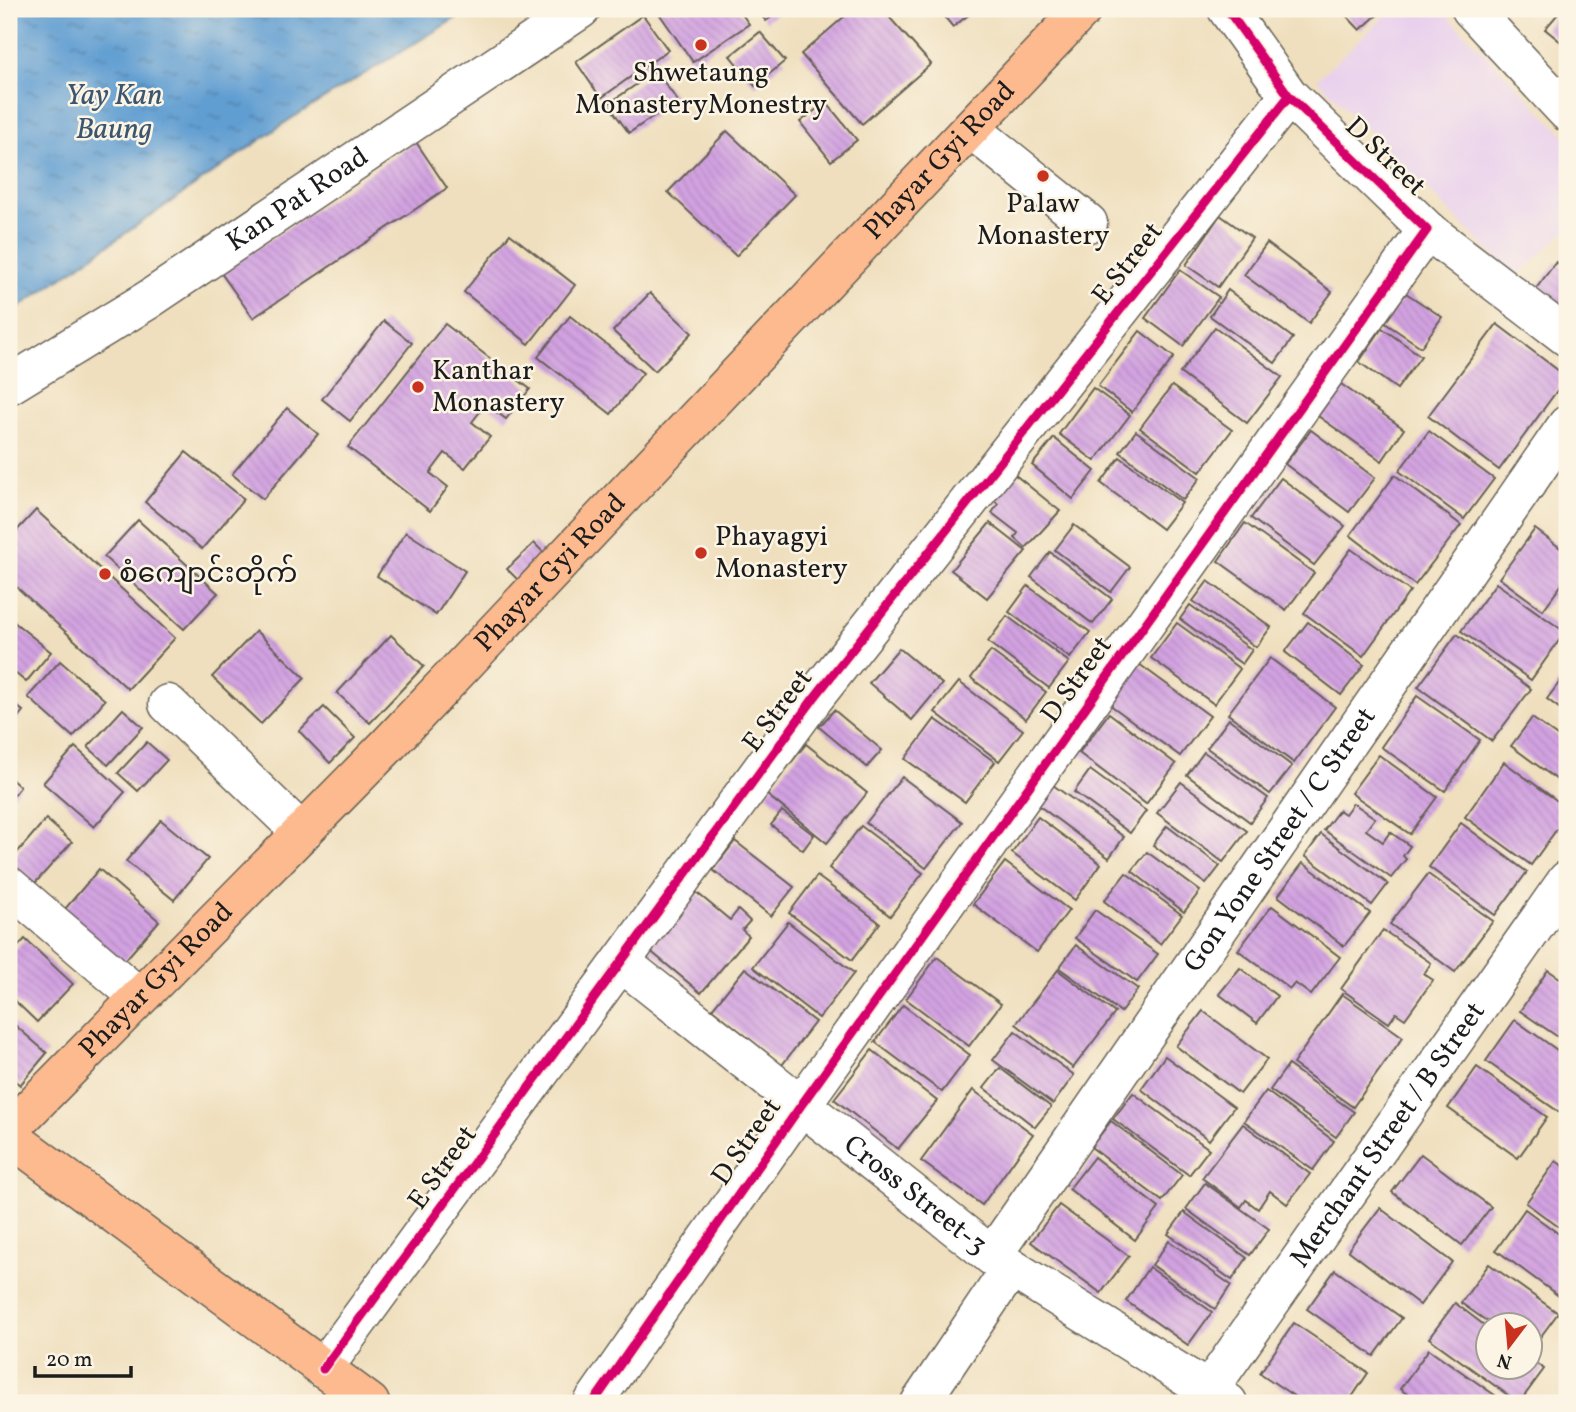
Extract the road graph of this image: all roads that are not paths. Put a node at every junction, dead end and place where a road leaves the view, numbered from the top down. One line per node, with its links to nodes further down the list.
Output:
1 (581, 9): 11 (street, Kan Pat Road)
2 (1083, 9): 7 (main road, Phayar Gyi Road)
3 (1227, 9): 5 (street, D Street)
4 (1471, 9): 6 (street)
5 (1289, 96): 9 (street, D Street); 17 (street, E Street)
6 (1567, 112)
7 (971, 129): 8 (street); 14 (main road, Phayar Gyi Road)
8 (1088, 223)
9 (1427, 230): 10 (street); 19 (street, D Street)
10 (1567, 337)
11 (9, 385)
12 (1567, 425): 22 (street, Gon Yone Street / C Street)
13 (168, 704): 14 (street)
14 (302, 833): 18 (main road, Phayar Gyi Road)
15 (1567, 880): 24 (street, Merchant Street / B Street)
16 (9, 886): 18 (street)
17 (622, 964): 19 (street, Cross Street-3); 23 (street, E Street)
18 (139, 997): 20 (main road, Phayar Gyi Road)
19 (802, 1104): 22 (street, Cross Street-3); 26 (street, D Street)
20 (9, 1130)
21 (9, 1136): 23 (main road)
22 (1002, 1262): 24 (street, Cross Street-3); 27 (street, Gon Yone Street / C Street)
23 (323, 1369): 25 (main road)
24 (1218, 1397)
25 (370, 1403)
26 (593, 1403)
27 (920, 1403)

